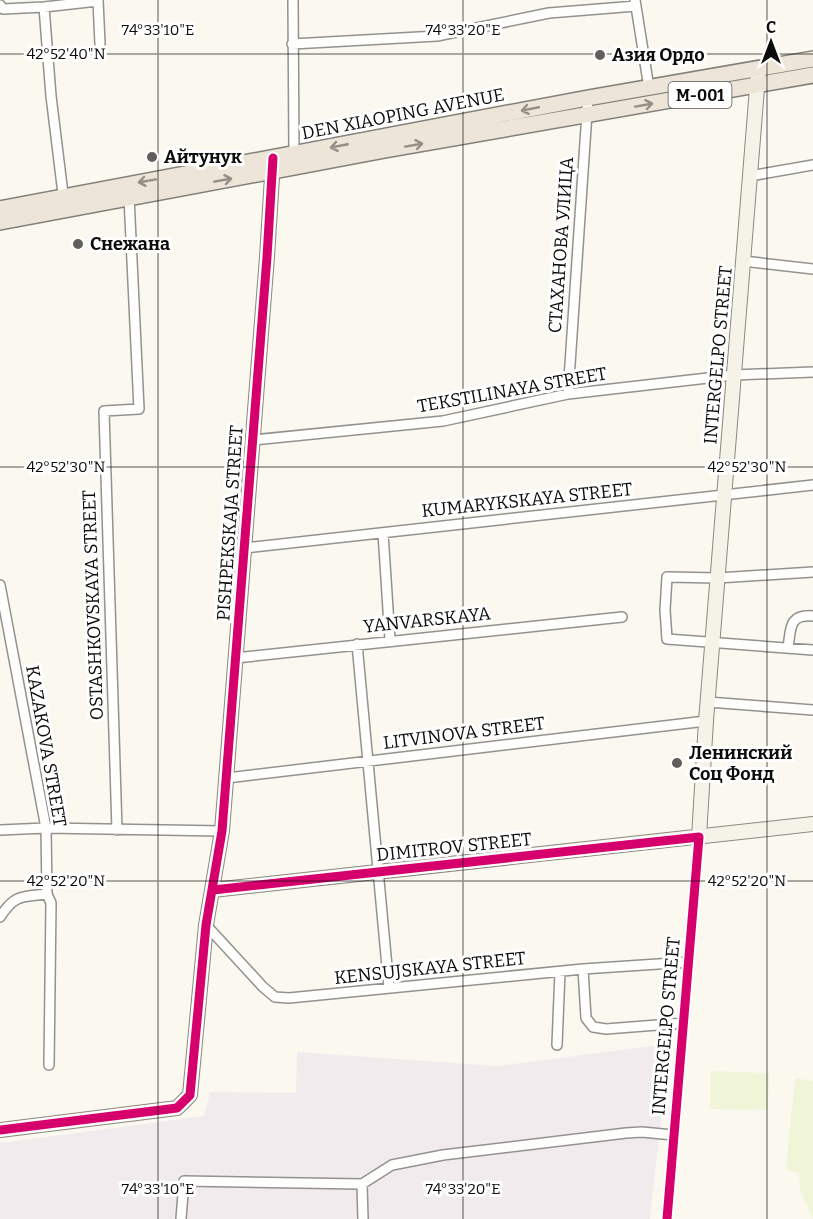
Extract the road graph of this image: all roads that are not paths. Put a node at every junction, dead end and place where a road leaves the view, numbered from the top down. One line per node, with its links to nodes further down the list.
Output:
1 (293, 0): 7 (street)
2 (98, 1): 5 (street); 6 (street)
3 (636, 3): 7 (street); 12 (street)
4 (0, 5): 5 (street)
5 (44, 7): 20 (street)
6 (100, 44)
7 (292, 44): 15 (street)
8 (813, 59): 9 (main road, DEN XIAOPING AVENUE / M-001)
9 (759, 69): 11 (street, INTERGELPO STREET); 12 (main road, DEN XIAOPING AVENUE / M-001)
10 (813, 75): 11 (main road, DEN XIAOPING AVENUE / M-001)
11 (758, 85): 14 (main road, DEN XIAOPING AVENUE / M-001, one-way to 11); 18 (street, INTERGELPO STREET)
12 (649, 88): 13 (main road, DEN XIAOPING AVENUE / M-001)
13 (588, 99): 14 (street, СТАХАНОВА УЛИЦА); 15 (main road, DEN XIAOPING AVENUE / M-001, one-way to 15)
14 (586, 114): 16 (main road, DEN XIAOPING AVENUE / M-001, one-way to 14); 27 (street, СТАХАНОВА УЛИЦА)
15 (294, 154): 16 (main road, DEN XIAOPING AVENUE / M-001)
16 (273, 165): 19 (main road, DEN XIAOPING AVENUE / M-001, one-way to 16); 20 (main road, DEN XIAOPING AVENUE / M-001, one-way to 20); 28 (street, PISHPEKSKAJA STREET)
17 (813, 165): 18 (street)
18 (750, 176): 23 (street, INTERGELPO STREET)
19 (129, 197): 20 (main road, DEN XIAOPING AVENUE / M-001); 52 (street, OSTASHKOVSKAYA STREET)
20 (65, 204): 21 (main road, DEN XIAOPING AVENUE / M-001); 22 (main road, DEN XIAOPING AVENUE / M-001)
21 (0, 209)
22 (0, 222)
23 (743, 261): 24 (street); 26 (street, INTERGELPO STREET)
24 (813, 269)
25 (813, 372): 26 (street, TEKSTILINAYA STREET)
26 (734, 375): 27 (street, TEKSTILINAYA STREET); 30 (street, INTERGELPO STREET)
27 (568, 394): 28 (street, TEKSTILINAYA STREET)
28 (253, 440): 32 (street, PISHPEKSKAJA STREET)
29 (813, 485): 30 (street, KUMARYKSKAYA STREET)
30 (724, 494): 31 (street, KUMARYKSKAYA STREET); 34 (street, INTERGELPO STREET)
31 (383, 532): 32 (street, KUMARYKSKAYA STREET); 38 (street)
32 (244, 548): 43 (street, PISHPEKSKAJA STREET)
33 (813, 572): 34 (street)
34 (718, 578): 39 (street, INTERGELPO STREET); 39 (street)
35 (0, 585): 50 (street, KAZAKOVA STREET)
36 (813, 616): 41 (street)
37 (622, 617): 38 (street, YANVARSKAYA)
38 (390, 640): 40 (street, YANVARSKAYA)
39 (713, 643): 41 (street); 44 (street, INTERGELPO STREET)
40 (357, 644): 43 (street, YANVARSKAYA); 47 (street)
41 (789, 648): 42 (street)
42 (813, 650)
43 (236, 658): 48 (street, PISHPEKSKAJA STREET)
44 (708, 702): 45 (street); 46 (street, INTERGELPO STREET)
45 (813, 710)
46 (706, 721): 47 (street, LITVINOVA STREET); 54 (street, INTERGELPO STREET)
47 (368, 761): 48 (street, LITVINOVA STREET); 55 (street)
48 (227, 778): 53 (street, PISHPEKSKAJA STREET)
49 (813, 824): 54 (street, DIMITROV STREET)
50 (46, 828): 51 (street); 52 (street); 57 (street, KAZAKOVA STREET)
51 (0, 830)
52 (117, 830): 53 (street)
53 (222, 831): 56 (street, PISHPEKSKAJA STREET)
54 (699, 837): 55 (street, DIMITROV STREET); 60 (street, INTERGELPO STREET)
55 (378, 872): 56 (street, DIMITROV STREET); 63 (street)
56 (213, 890): 59 (street, PISHPEKSKAJA STREET)
57 (47, 894): 58 (street); 66 (street, KAZAKOVA STREET)
58 (0, 917)
59 (206, 925): 63 (street, KENSUJSKAYA STREET); 67 (street, PISHPEKSKAJA STREET)
60 (688, 962): 61 (street, KENSUJSKAYA STREET); 64 (street, INTERGELPO STREET)
61 (583, 969): 62 (street, KENSUJSKAYA STREET); 64 (street)
62 (560, 972): 63 (street, KENSUJSKAYA STREET); 65 (street)
63 (389, 988)
64 (683, 1023): 68 (street, INTERGELPO STREET)
65 (557, 1045)
66 (49, 1065)
67 (0, 1130)
68 (673, 1135): 69 (street); 72 (street, INTERGELPO STREET)
69 (362, 1184): 70 (street); 71 (street)
70 (181, 1219)
71 (363, 1219)
72 (667, 1219)

